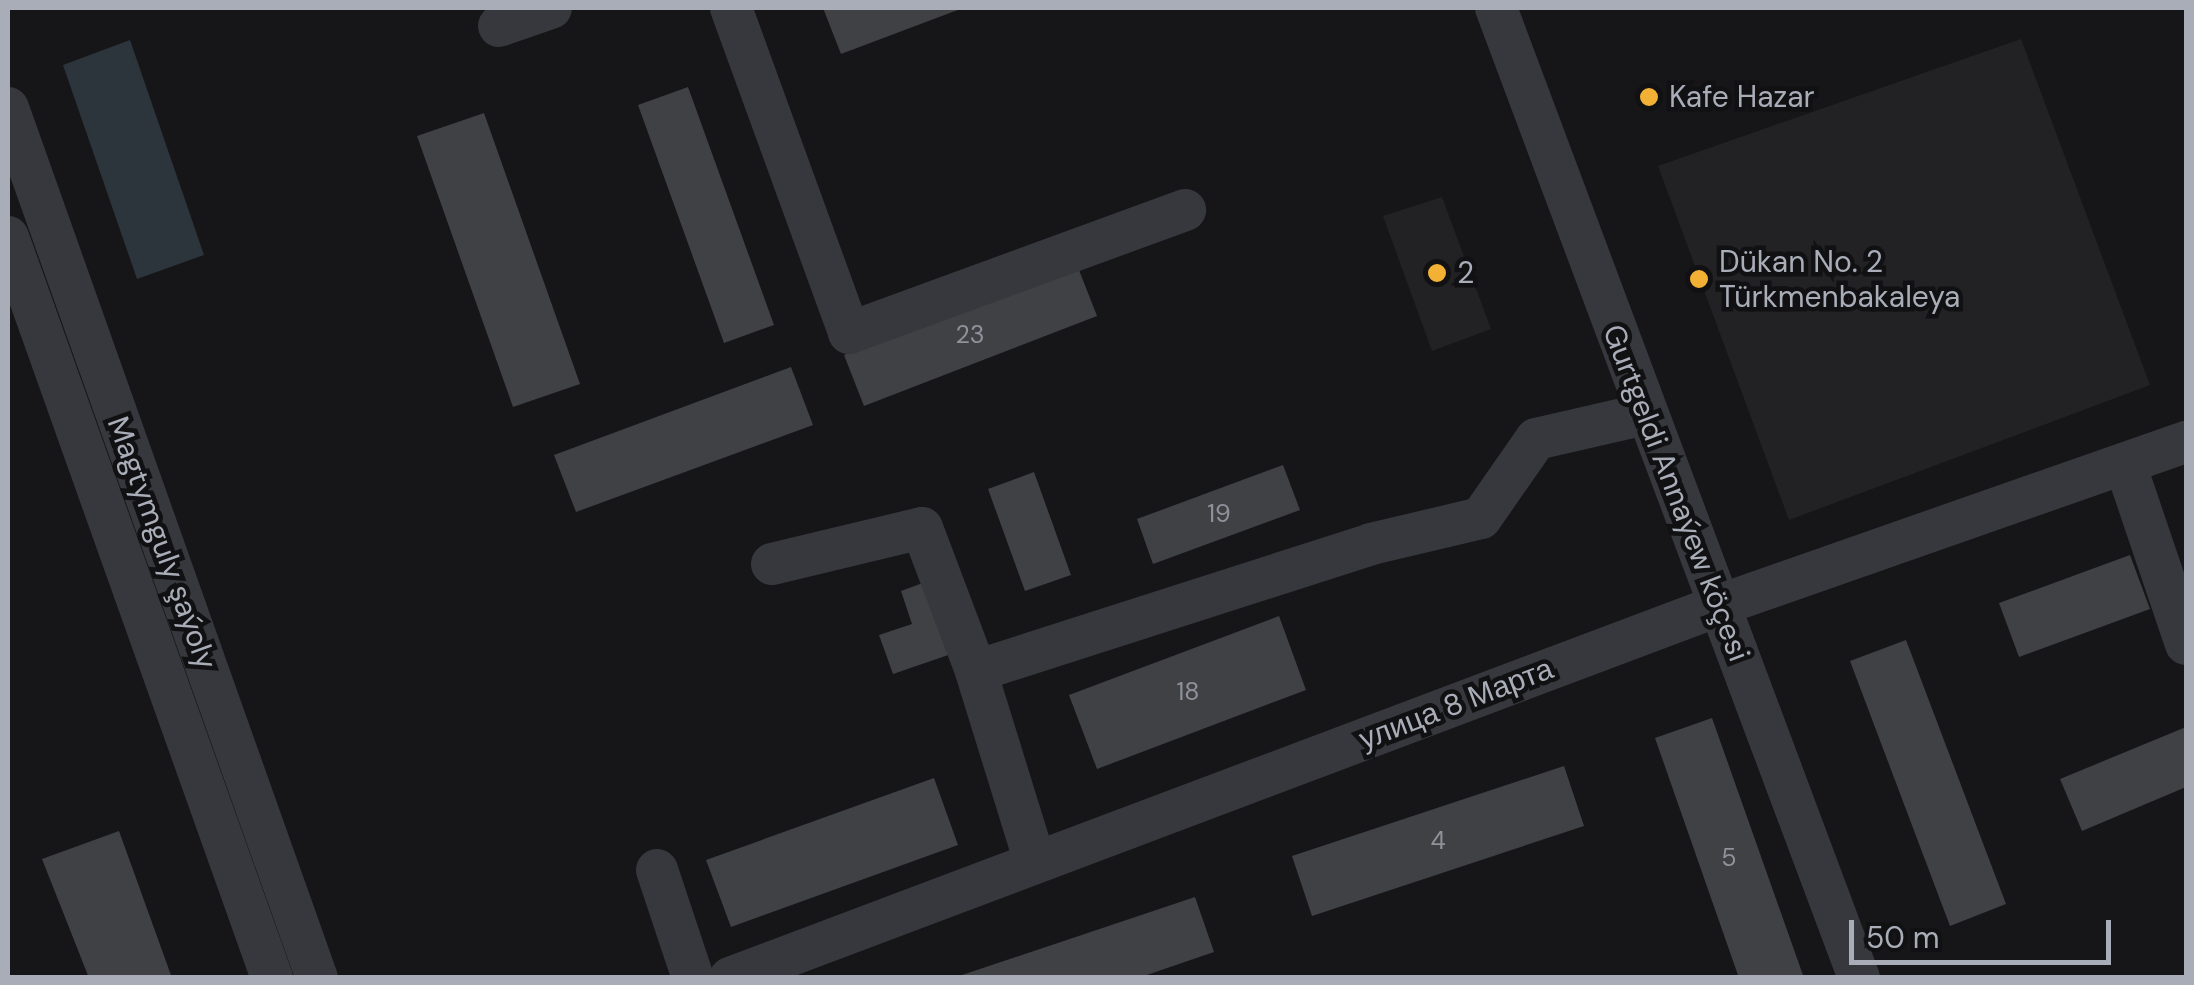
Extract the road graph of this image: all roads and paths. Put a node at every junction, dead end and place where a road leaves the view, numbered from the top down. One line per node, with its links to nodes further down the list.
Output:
1 (551, 8): 4 (street)
2 (731, 8): 6 (street)
3 (1496, 8): 10 (street, Gurtgeldi Annaýew köçesi)
4 (499, 26)
5 (8, 108): 21 (street, Magtymguly şaýoly)
6 (1185, 210)
7 (8, 237): 9 (street, Magtymguly şaýoly)
8 (8, 332): 9 (street)
9 (56, 371): 20 (street, Magtymguly şaýoly)
10 (1645, 414): 14 (street, Gurtgeldi Annaýew köçesi); 16 (street)
11 (2186, 442): 12 (street, улица 8 Марта)
12 (2125, 464): 14 (street, улица 8 Марта); 15 (street)
13 (772, 564): 16 (street)
14 (1720, 605): 17 (street, улица 8 Марта); 24 (street, Gurtgeldi Annaýew köçesi)
15 (2186, 644)
16 (976, 670): 17 (street)
17 (1036, 862): 19 (street, улица 8 Марта)
18 (657, 870): 22 (street)
19 (786, 968): 23 (street, улица 8 Марта)
20 (272, 978)
21 (318, 978)
22 (693, 978)
23 (730, 978)
24 (1859, 978)

